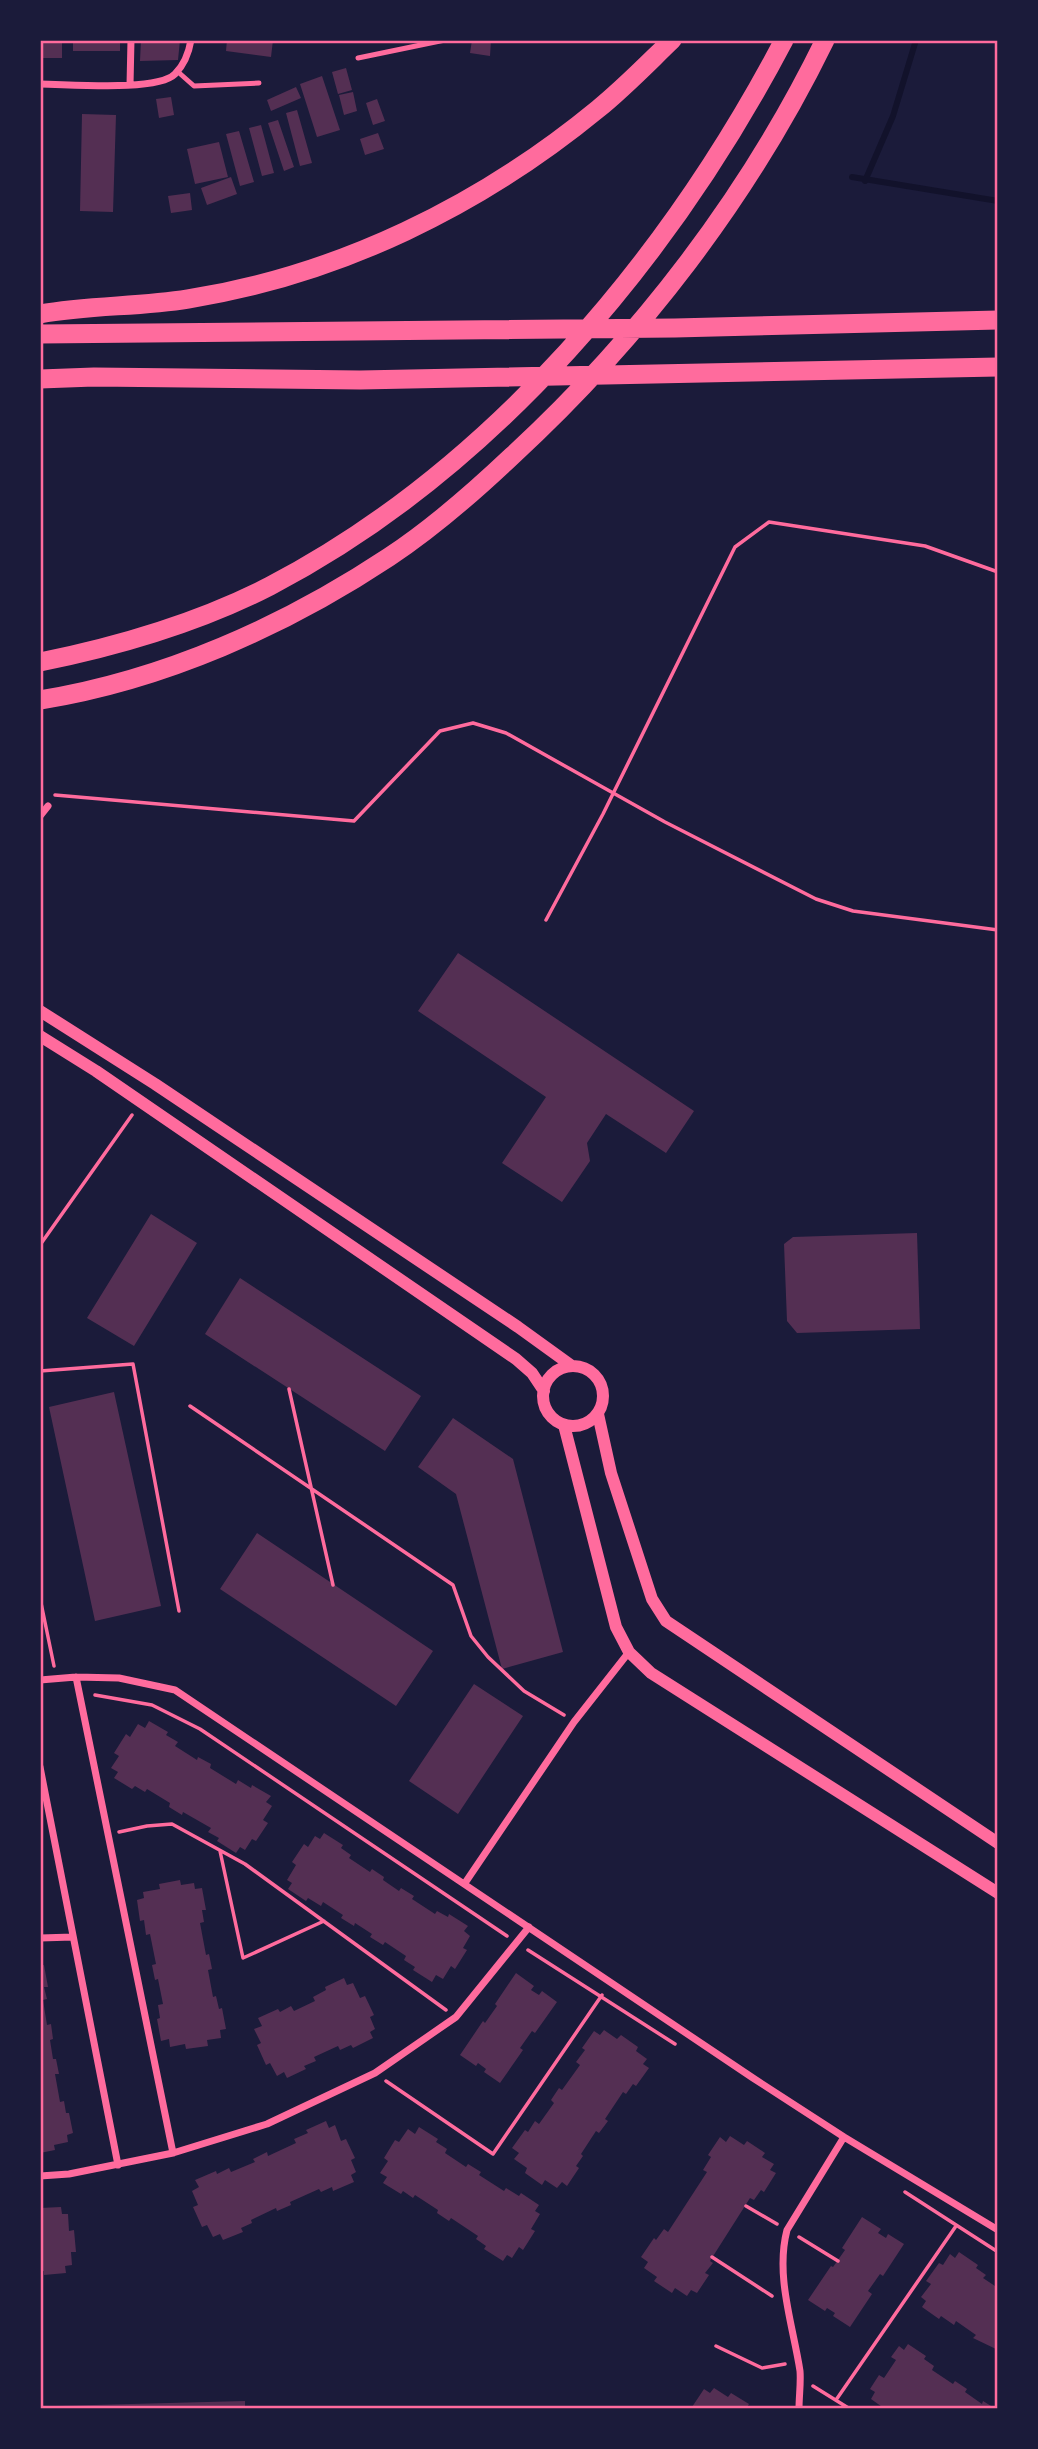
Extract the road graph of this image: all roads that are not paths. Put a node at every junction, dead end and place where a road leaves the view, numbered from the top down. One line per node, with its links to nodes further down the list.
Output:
1 (131, 40): 11 (street)
2 (191, 40): 8 (street)
3 (445, 40): 7 (lane)
4 (672, 40): 12 (highway)
5 (784, 40): 19 (highway)
6 (825, 40): 20 (highway)
7 (358, 58)
8 (177, 71): 9 (lane); 11 (street)
9 (259, 83)
10 (40, 84): 11 (street)
11 (130, 85)
12 (40, 314)
13 (998, 320): 14 (highway)
14 (40, 334)
15 (998, 367): 16 (highway)
16 (94, 377): 17 (highway); 18 (highway)
17 (40, 379)
18 (40, 391)
19 (40, 662)
20 (40, 700)
21 (48, 806): 22 (street)
22 (40, 816)
23 (40, 1011): 25 (street)
24 (40, 1036): 26 (street)
25 (572, 1366): 26 (street); 27 (street)
26 (544, 1391): 28 (street)
27 (598, 1414): 28 (street); 33 (street)
28 (564, 1425): 29 (street)
29 (629, 1652): 34 (street); 35 (street)
30 (76, 1677): 31 (street); 34 (street); 40 (street)
31 (40, 1681)
32 (40, 1767): 37 (street)
33 (998, 1843)
34 (466, 1883): 36 (street)
35 (998, 1894)
36 (529, 1927): 39 (street); 40 (street)
37 (74, 1937): 38 (street); 41 (street)
38 (40, 1938)
39 (844, 2137): 43 (street); 44 (street)
40 (173, 2153): 41 (street)
41 (118, 2165): 42 (street)
42 (40, 2176)
43 (998, 2230)
44 (799, 2409)

